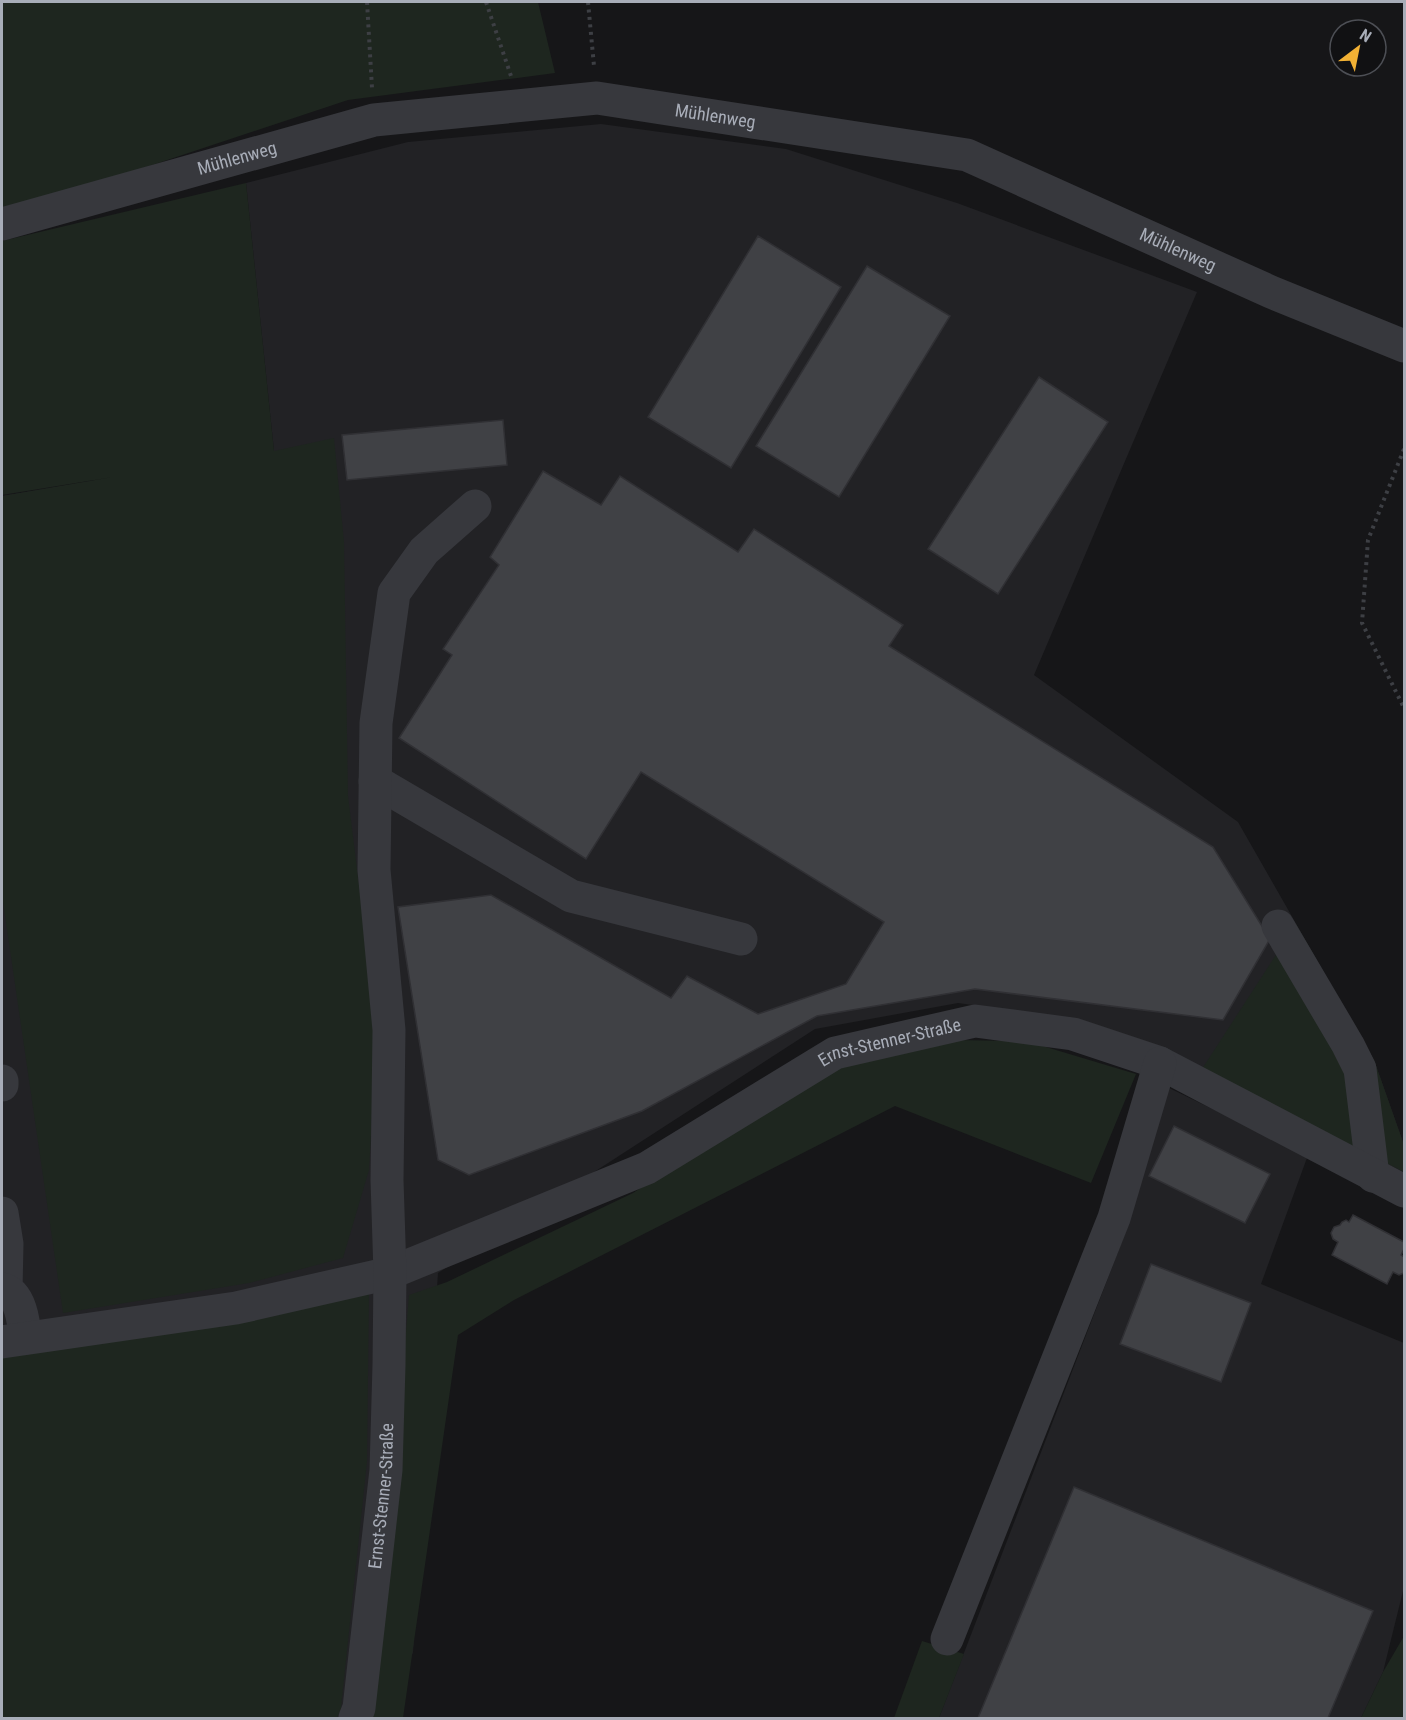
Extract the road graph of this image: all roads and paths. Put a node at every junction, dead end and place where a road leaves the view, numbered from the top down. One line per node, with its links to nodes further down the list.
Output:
1 (367, 2): 6 (path)
2 (486, 2): 5 (path)
3 (588, 2): 4 (path)
4 (597, 98): 5 (street, Mühlenweg); 8 (street, Mühlenweg)
5 (520, 106): 6 (street, Mühlenweg)
6 (374, 120): 7 (street, Mühlenweg)
7 (2, 224)
8 (1404, 346)
9 (1404, 449): 11 (path)
10 (475, 506): 12 (street)
11 (1404, 708)
12 (375, 781): 14 (street); 19 (street)
13 (1278, 926): 16 (street)
14 (741, 939)
15 (1160, 1063): 16 (street, Ernst-Stenner-Straße); 19 (street, Ernst-Stenner-Straße); 22 (street)
16 (1373, 1176): 17 (street, Ernst-Stenner-Straße)
17 (1404, 1191)
18 (2, 1213): 20 (street)
19 (390, 1273): 21 (street, Ernst-Stenner-Straße); 23 (street, Ernst-Stenner-Straße)
20 (4, 1289): 21 (street)
21 (13, 1340)
22 (947, 1639)
23 (355, 1719)

